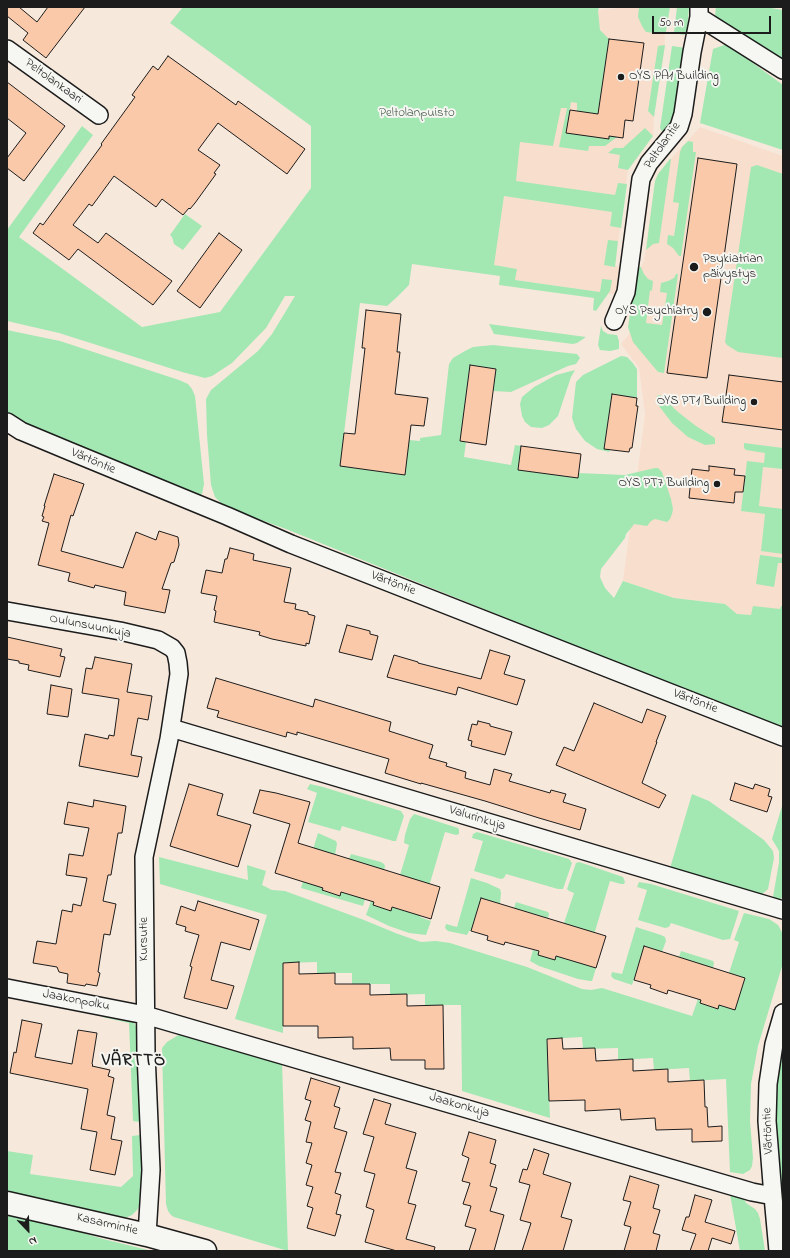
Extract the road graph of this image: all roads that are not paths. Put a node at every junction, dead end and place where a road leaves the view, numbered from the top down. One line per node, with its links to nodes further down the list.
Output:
1 (699, 12): 3 (street, Peltolantie); 5 (street, Peltolantie)
2 (7, 48): 4 (street, Peltolankaari)
3 (783, 70)
4 (99, 115)
5 (614, 321)
6 (7, 422): 10 (street, Värtöntie)
7 (7, 611): 8 (street, Oulunsuunkuja)
8 (172, 648): 9 (street, Kursutie)
9 (171, 728): 11 (street, Valurinkuja); 14 (street, Kursutie)
10 (783, 737)
11 (783, 910)
12 (7, 988): 14 (street, Jaakonpolku)
13 (783, 1013): 15 (street, Värtöntie)
14 (145, 1015): 15 (street, Jaakonkuja); 17 (street, Kursutie)
15 (772, 1196): 19 (street, Värtöntie)
16 (7, 1203): 17 (street, Kasarmintie)
17 (147, 1235): 18 (street, Kasarmintie)
18 (205, 1251)
19 (778, 1251)

